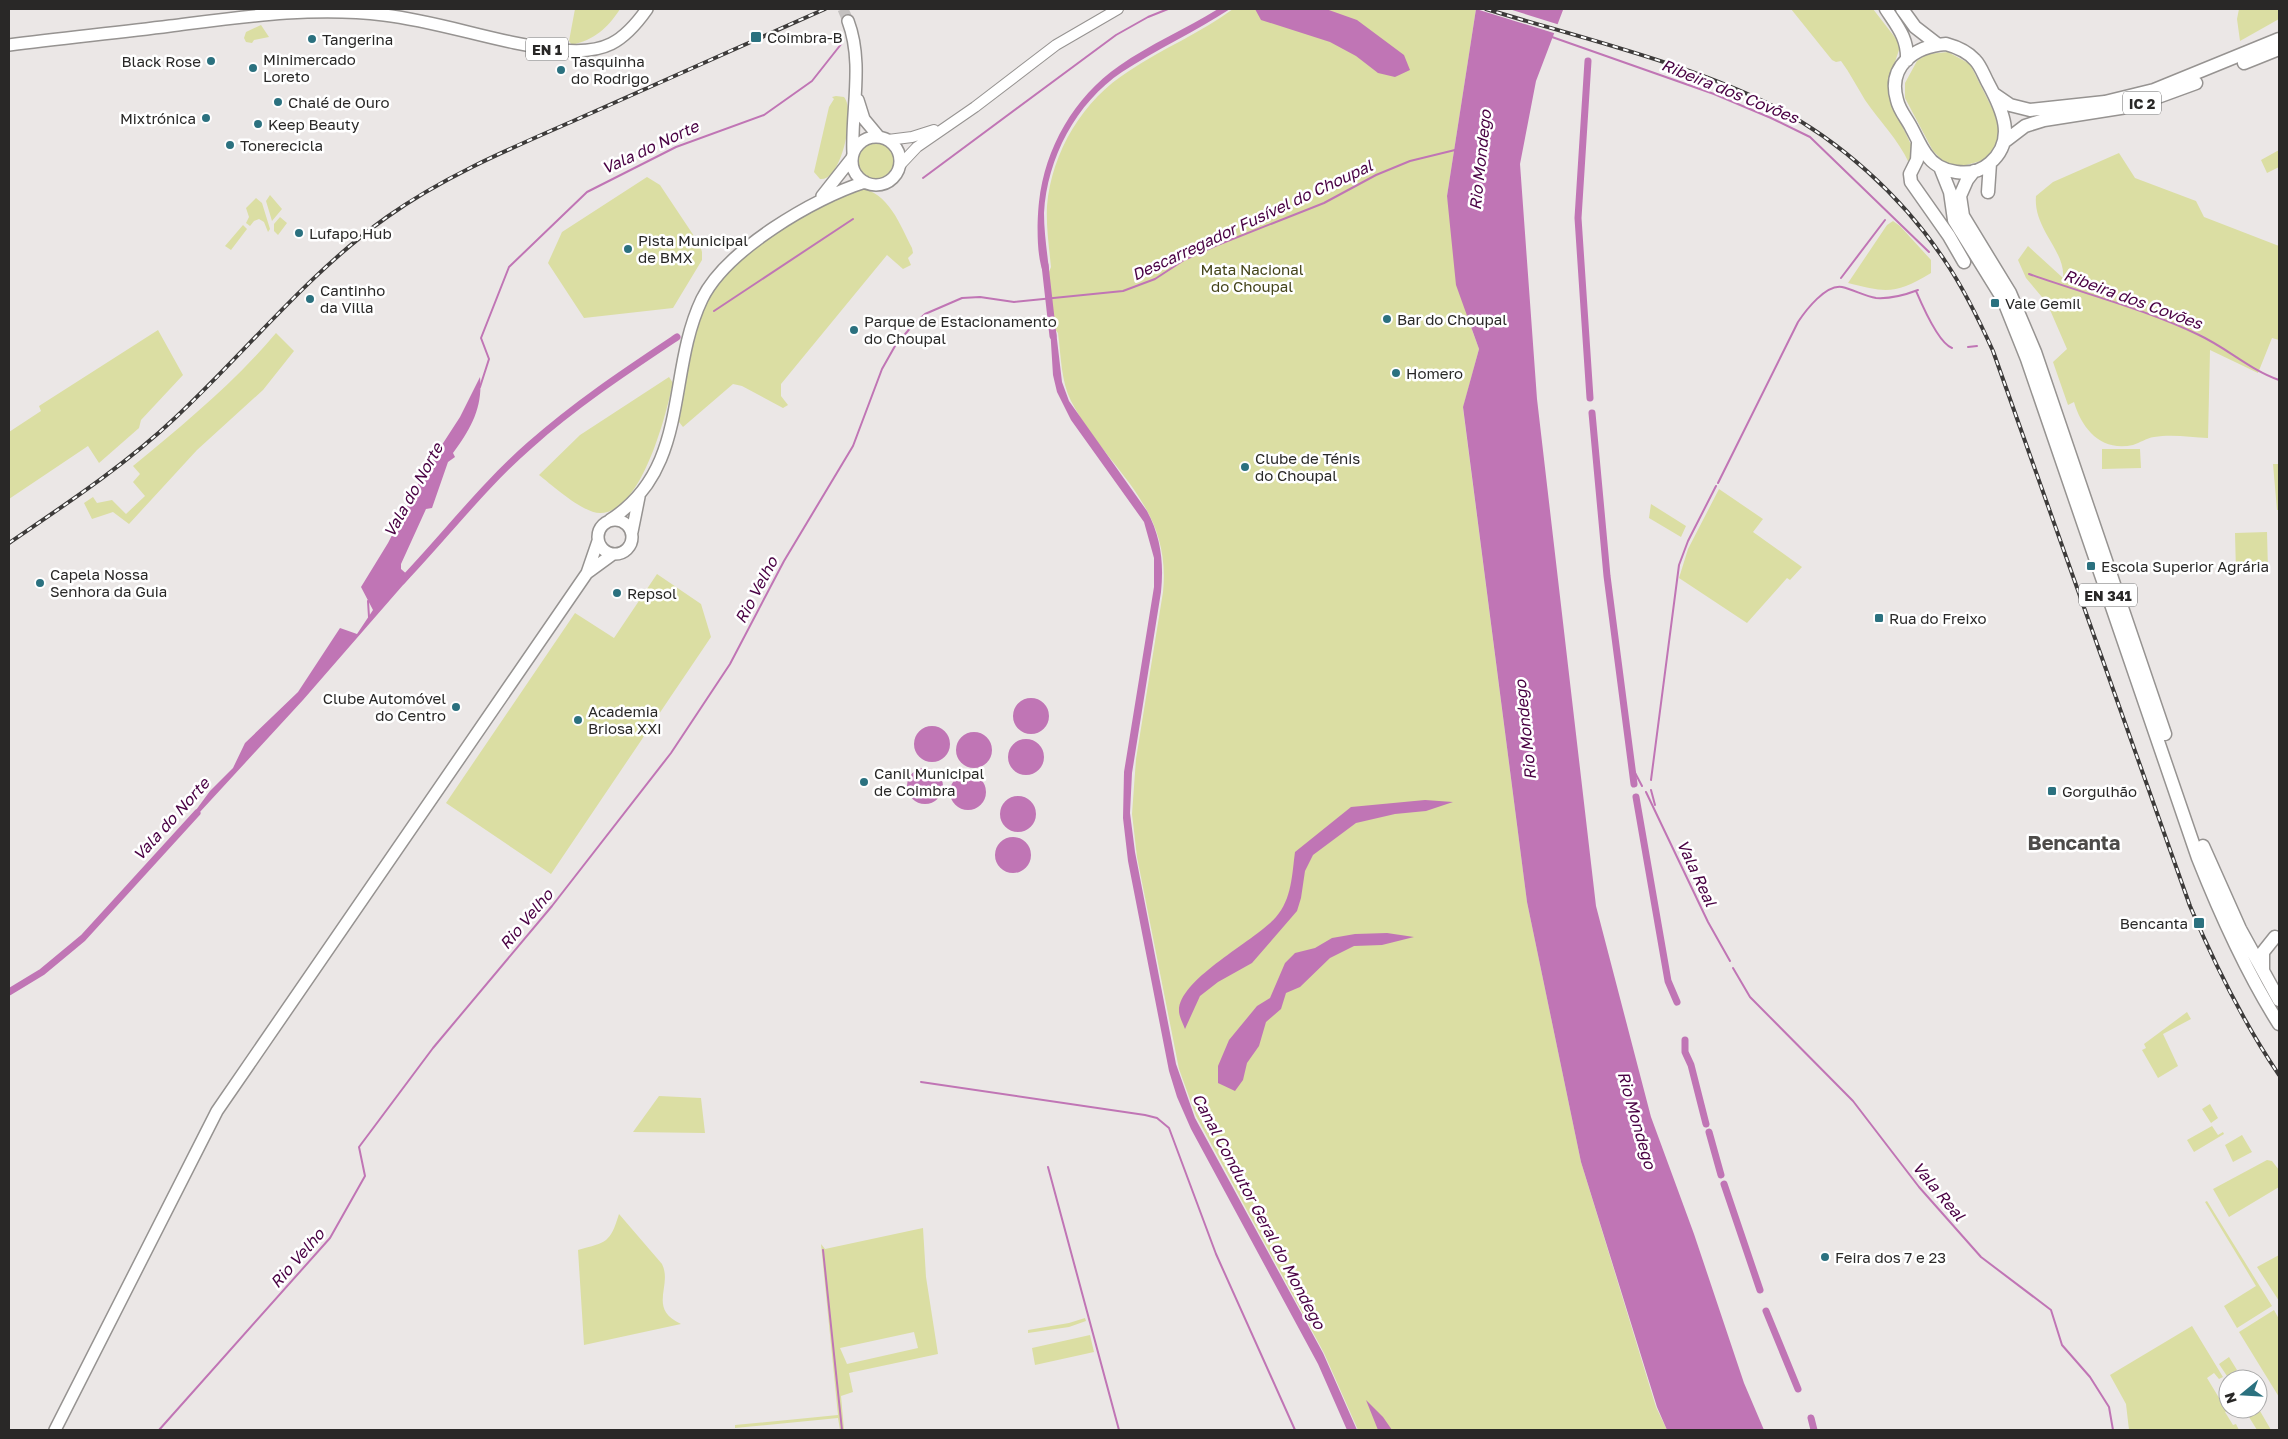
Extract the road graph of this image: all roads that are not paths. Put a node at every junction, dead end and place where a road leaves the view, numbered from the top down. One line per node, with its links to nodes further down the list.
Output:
1 (647, 9): 8 (main road, EN 1)
2 (1118, 9): 13 (street)
3 (1886, 9): 10 (highway)
4 (1902, 9): 7 (highway)
5 (848, 21): 11 (main road)
6 (2279, 39): 12 (highway, IC 2)
7 (1937, 44): 10 (highway); 12 (highway)
8 (9, 45)
9 (2279, 49): 16 (highway, IC 2)
10 (1907, 60): 15 (highway)
11 (856, 92): 14 (main road); 17 (main road)
12 (1994, 94): 16 (highway)
13 (942, 127): 14 (street); 19 (street)
14 (884, 139): 17 (main road); 19 (main road)
15 (1918, 141): 20 (highway); 21 (highway)
16 (2004, 142): 18 (highway)
17 (853, 156): 23 (main road); 25 (main road)
18 (1990, 163): 22 (highway); 24 (highway)
19 (900, 164): 23 (main road)
20 (1937, 165): 21 (highway); 22 (highway); 37 (highway, EN 341)
21 (1914, 166): 26 (highway)
22 (1974, 171): 33 (highway, EN 341)
23 (865, 182): 25 (main road)
24 (1988, 192)
25 (819, 200): 27 (main road)
26 (1964, 262)
27 (640, 496): 28 (main road); 29 (main road)
28 (610, 520): 29 (main road); 30 (main road)
29 (632, 532): 31 (main road)
30 (598, 541): 31 (main road); 32 (main road)
31 (613, 554): 32 (main road)
32 (587, 573): 38 (main road)
33 (2240, 929): 34 (highway); 35 (highway, EN 341)
34 (2277, 936): 35 (highway)
35 (2264, 974): 36 (highway)
36 (2279, 1000)
37 (2279, 1024)
38 (55, 1430)

